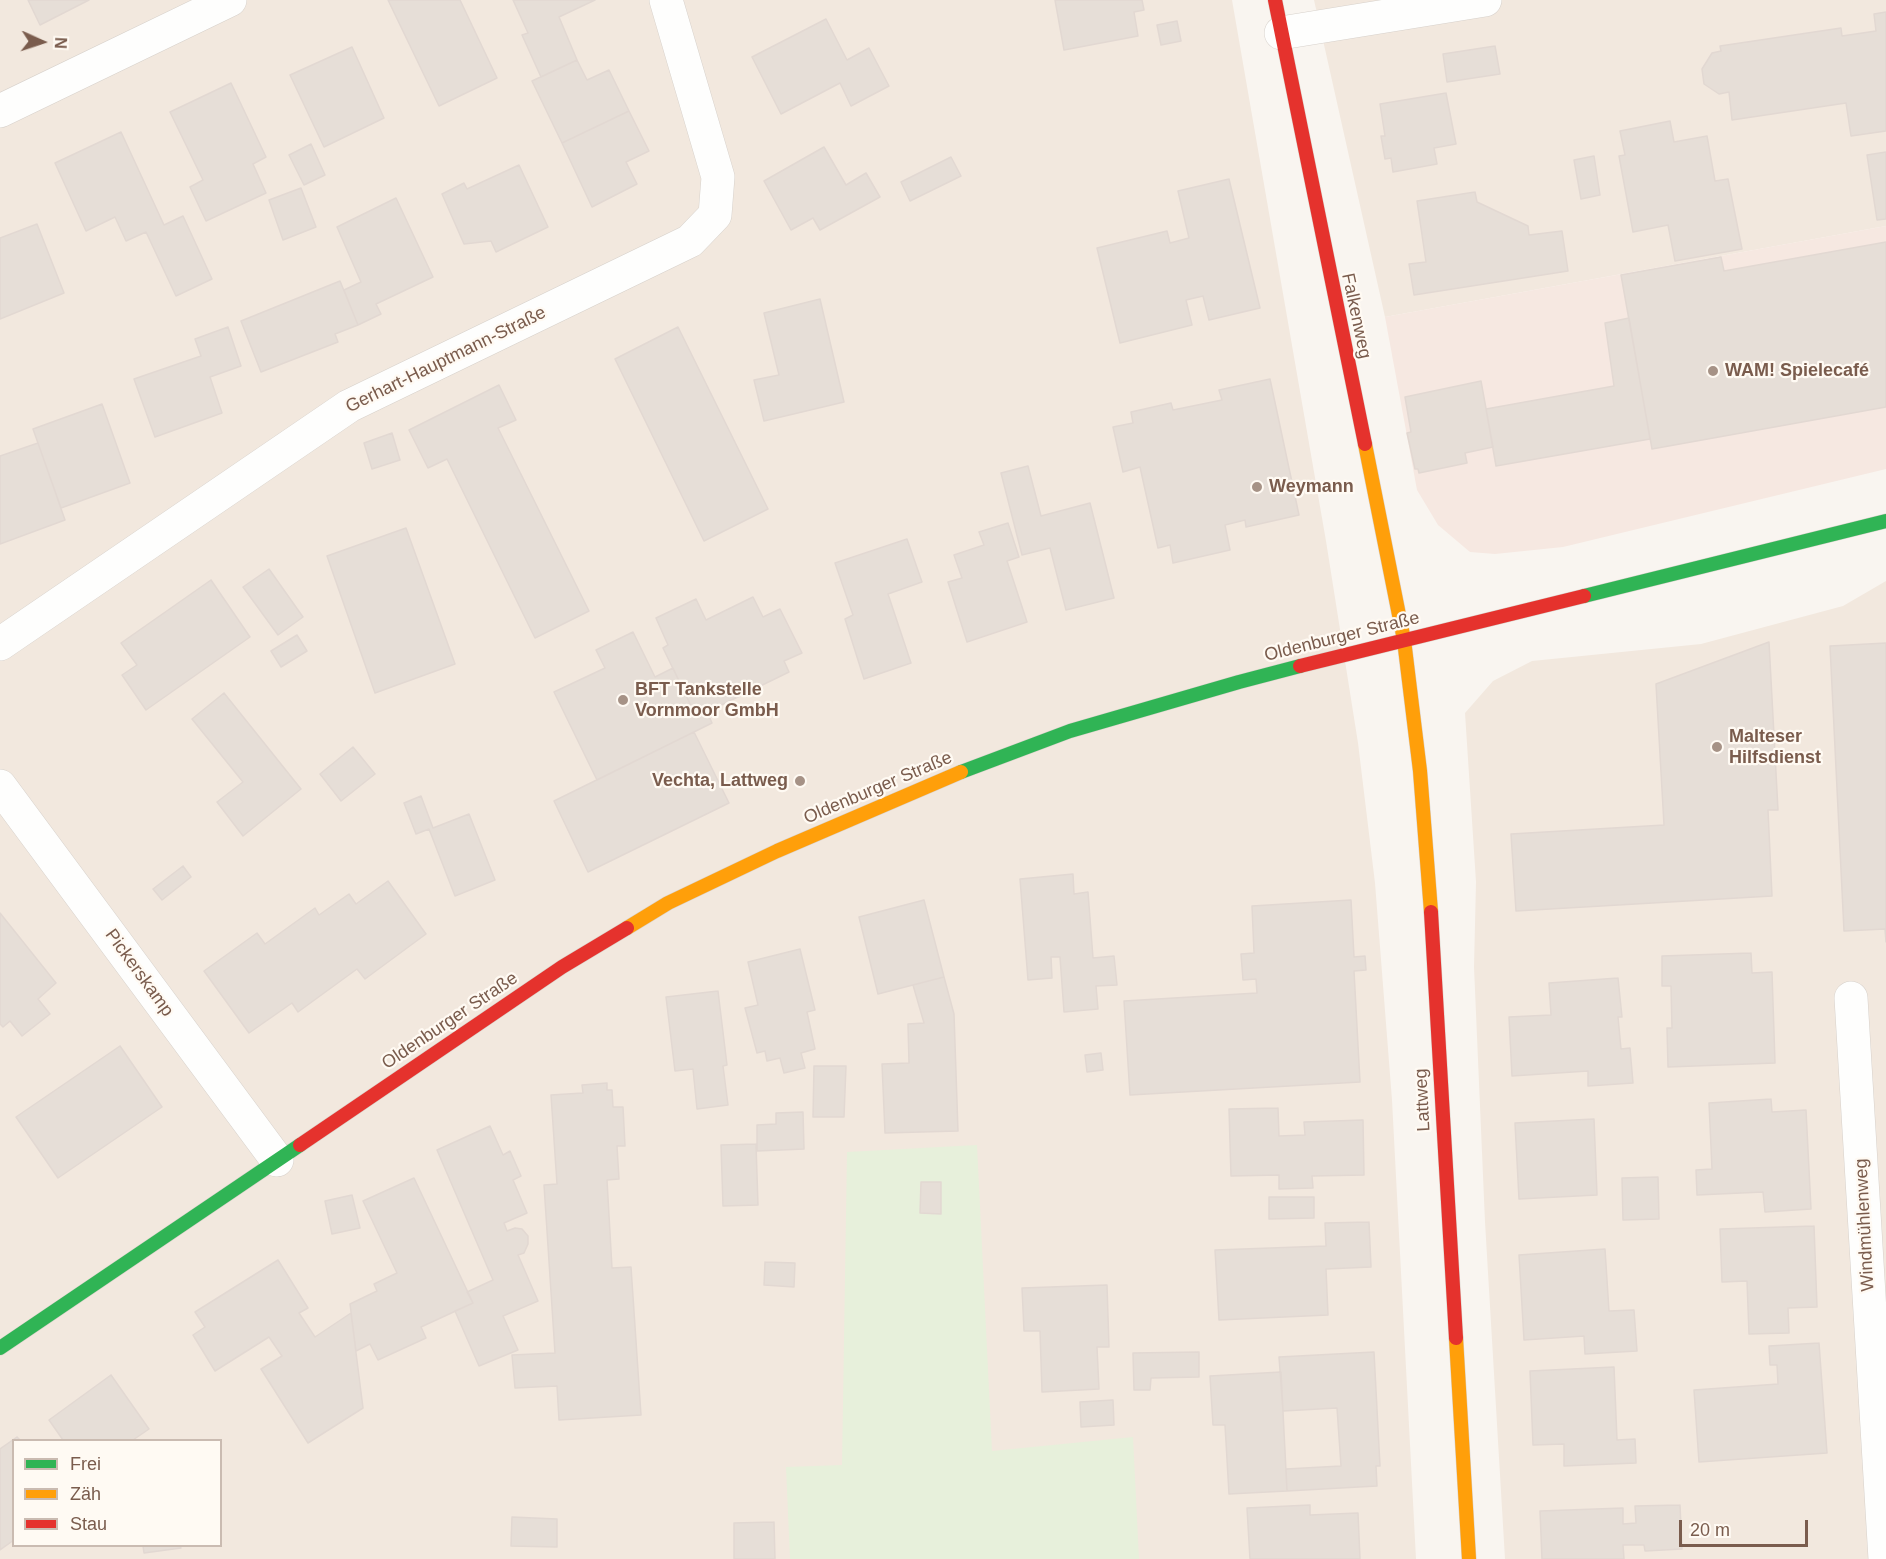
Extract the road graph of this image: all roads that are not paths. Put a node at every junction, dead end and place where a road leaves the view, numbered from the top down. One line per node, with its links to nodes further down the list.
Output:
1 (230, 0): 6 (street)
2 (666, 0): 9 (street, Gerhart-Hauptmann-Straße)
3 (1275, 0): 5 (main road, Falkenweg)
4 (1485, 0): 5 (street)
5 (1281, 33): 8 (main road, Falkenweg)
6 (0, 111)
7 (1886, 520): 8 (main road, Oldenburger Straße)
8 (1404, 639): 12 (main road, Oldenburger Straße); 14 (main road, Lattweg)
9 (0, 644)
10 (0, 786): 12 (street, Pickerskamp)
11 (1851, 998): 15 (street, Windmühlenweg)
12 (277, 1160): 13 (main road, Oldenburger Straße)
13 (0, 1348)
14 (1470, 1559)
15 (1885, 1559)

